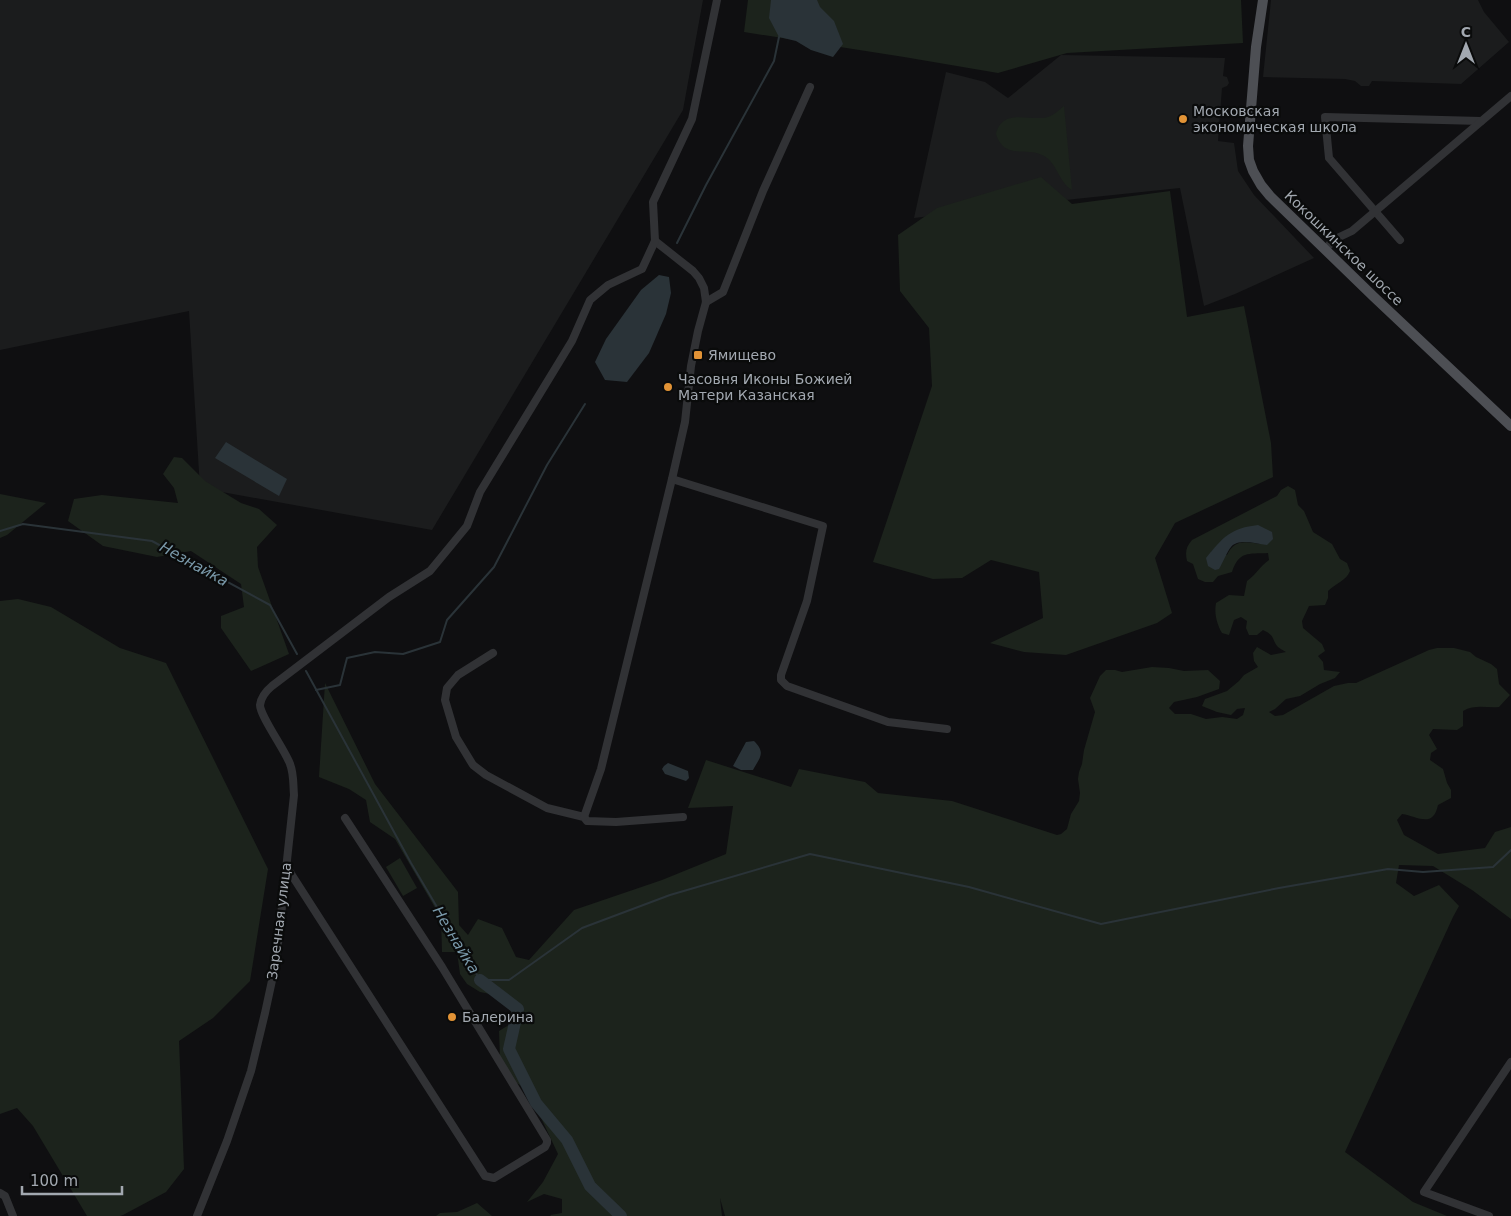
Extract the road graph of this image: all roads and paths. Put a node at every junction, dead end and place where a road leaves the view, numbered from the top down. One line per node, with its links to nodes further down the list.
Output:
1 (717, 0): 10 (street)
2 (1256, 0): 4 (main road)
3 (1263, 0): 4 (main road)
4 (1256, 47): 11 (main road, Кокошкинское шоссе)
5 (810, 87): 12 (street)
6 (1511, 96): 7 (street)
7 (1482, 121): 8 (street); 8 (street)
8 (1376, 212): 9 (street); 11 (street)
9 (1400, 240)
10 (655, 241): 12 (street); 20 (street, Заречная улица)
11 (1326, 250): 13 (main road, Кокошкинское шоссе)
12 (706, 302): 14 (street)
13 (1511, 426)
14 (672, 479): 16 (street); 17 (street)
15 (493, 652): 17 (street)
16 (947, 729)
17 (584, 817): 18 (street)
18 (683, 817)
19 (345, 818): 20 (street)
20 (286, 866): 24 (street, Заречная улица)
21 (1511, 1062): 25 (street)
22 (0, 1193): 23 (street)
23 (13, 1216)
24 (197, 1216)
25 (1489, 1216)

